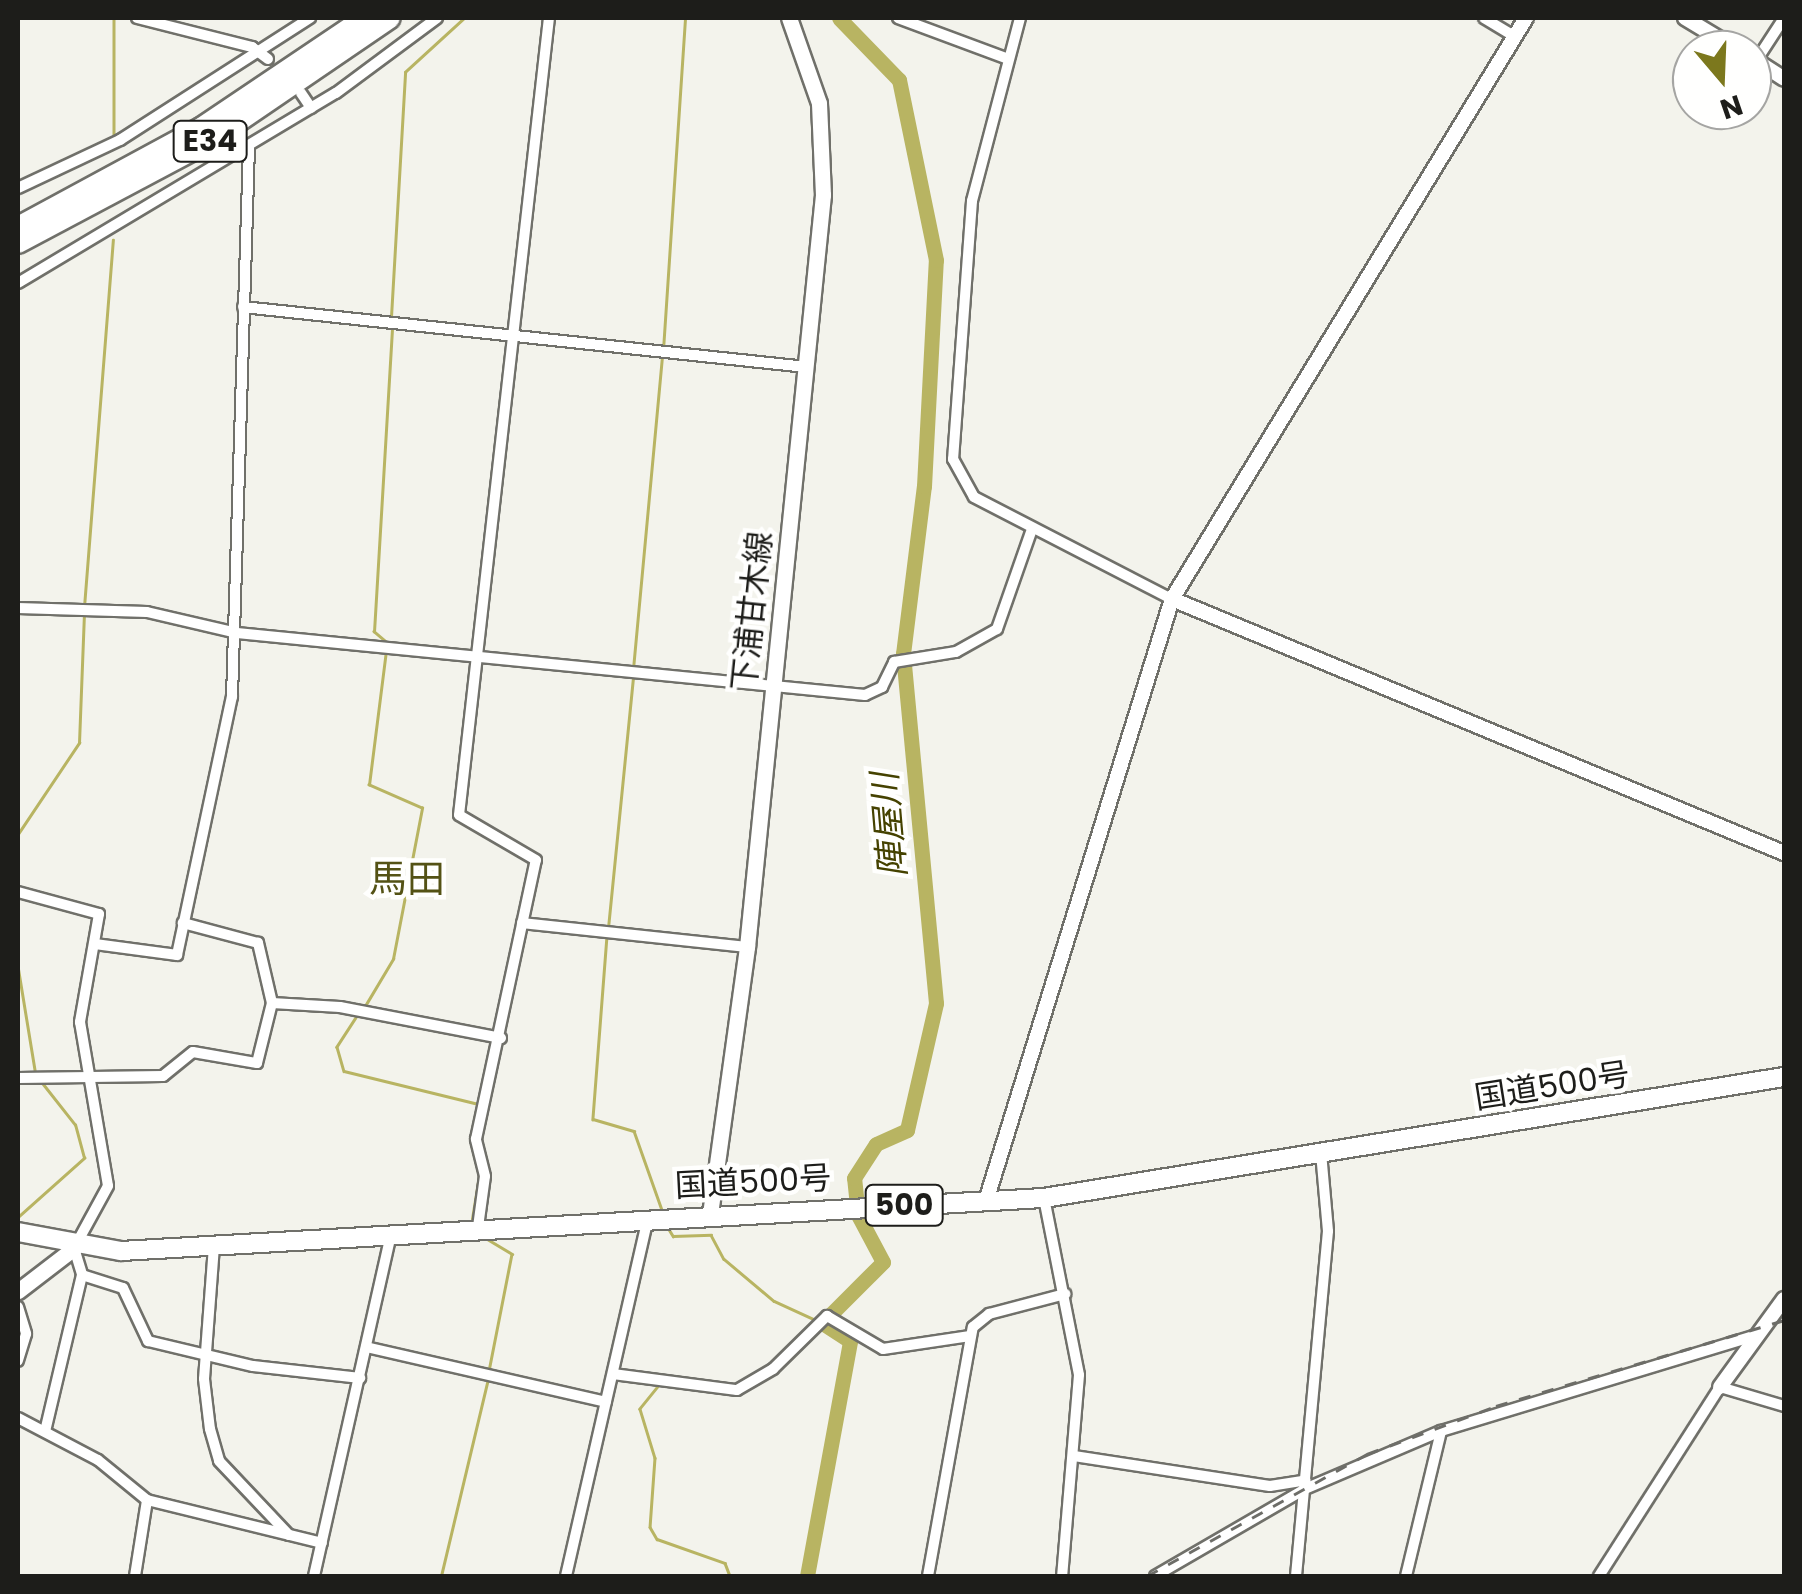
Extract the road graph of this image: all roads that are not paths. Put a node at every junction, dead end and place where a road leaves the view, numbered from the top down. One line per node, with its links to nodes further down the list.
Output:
1 (138, 18): 13 (street)
2 (310, 18): 13 (street)
3 (365, 18): 19 (highway, E34)
4 (390, 18): 20 (highway, E34)
5 (437, 18): 16 (street)
6 (549, 18): 23 (street)
7 (789, 18): 24 (main road, 下浦甘木線)
8 (898, 18): 14 (street)
9 (1020, 18): 14 (street)
10 (1484, 18): 12 (street)
11 (1526, 18): 12 (street)
12 (1514, 36): 26 (street)
13 (265, 55): 18 (street)
14 (1008, 59): 25 (street)
15 (301, 93): 16 (street)
16 (311, 108): 17 (street)
17 (250, 147): 21 (street); 22 (street)
18 (18, 188)
19 (18, 227)
20 (18, 243)
21 (18, 283)
22 (243, 306): 23 (street); 28 (street)
23 (512, 336): 24 (street); 29 (street)
24 (806, 366): 30 (main road, 下浦甘木線)
25 (1031, 532): 26 (street); 30 (street)
26 (1172, 599): 31 (street); 44 (street)
27 (18, 608): 28 (street)
28 (237, 632): 29 (street); 34 (street)
29 (477, 658): 30 (street); 33 (street)
30 (772, 689): 36 (main road, 下浦甘木線)
31 (1784, 853)
32 (18, 892): 35 (street)
33 (522, 922): 36 (street); 38 (street)
34 (183, 923): 35 (street); 37 (street)
35 (94, 944): 41 (street)
36 (747, 947): 45 (main road, 下浦甘木線)
37 (272, 1004): 38 (street); 41 (street)
38 (501, 1038): 47 (street)
39 (1784, 1076): 42 (highway, 国道500号 / 500)
40 (18, 1078): 41 (street)
41 (88, 1079): 51 (street)
42 (1321, 1153): 43 (highway, 国道500号 / 500); 71 (street)
43 (1044, 1198): 44 (highway, 国道500号 / 500); 54 (street)
44 (986, 1201): 45 (highway, 国道500号 / 500)
45 (710, 1214): 46 (highway, 国道500号 / 500)
46 (648, 1218): 47 (highway, 国道500号 / 500); 62 (street)
47 (478, 1226): 49 (highway, 国道500号 / 500)
48 (18, 1232): 51 (highway, 国道500号 / 500)
49 (392, 1232): 50 (highway, 国道500号 / 500); 59 (street)
50 (214, 1246): 51 (highway, 国道500号 / 500); 60 (street)
51 (74, 1248): 52 (street); 53 (main road)
52 (82, 1276): 60 (street); 69 (street)
53 (18, 1290)
54 (1064, 1294): 58 (street); 70 (street)
55 (1784, 1299): 57 (street)
56 (18, 1307): 61 (street)
57 (1758, 1335): 64 (street); 68 (street)
58 (970, 1336): 62 (street); 78 (street)
59 (366, 1347): 63 (street); 65 (street)
60 (205, 1353): 63 (street); 73 (street)
61 (18, 1361)
62 (613, 1374): 65 (street)
63 (360, 1378): 74 (street)
64 (1720, 1387): 66 (street); 83 (street)
65 (606, 1402): 77 (street)
66 (1784, 1406)
67 (18, 1418): 69 (street)
68 (1441, 1431): 71 (street); 82 (street)
69 (44, 1432): 72 (street)
70 (1074, 1456): 71 (street); 79 (street)
71 (1306, 1485): 80 (street); 81 (street)
72 (147, 1500): 73 (street); 75 (street)
73 (290, 1536): 74 (street)
74 (322, 1543): 76 (street)
75 (135, 1576)
76 (314, 1576)
77 (566, 1576)
78 (928, 1576)
79 (1062, 1576)
80 (1155, 1576)
81 (1296, 1576)
82 (1406, 1576)
83 (1599, 1576)

